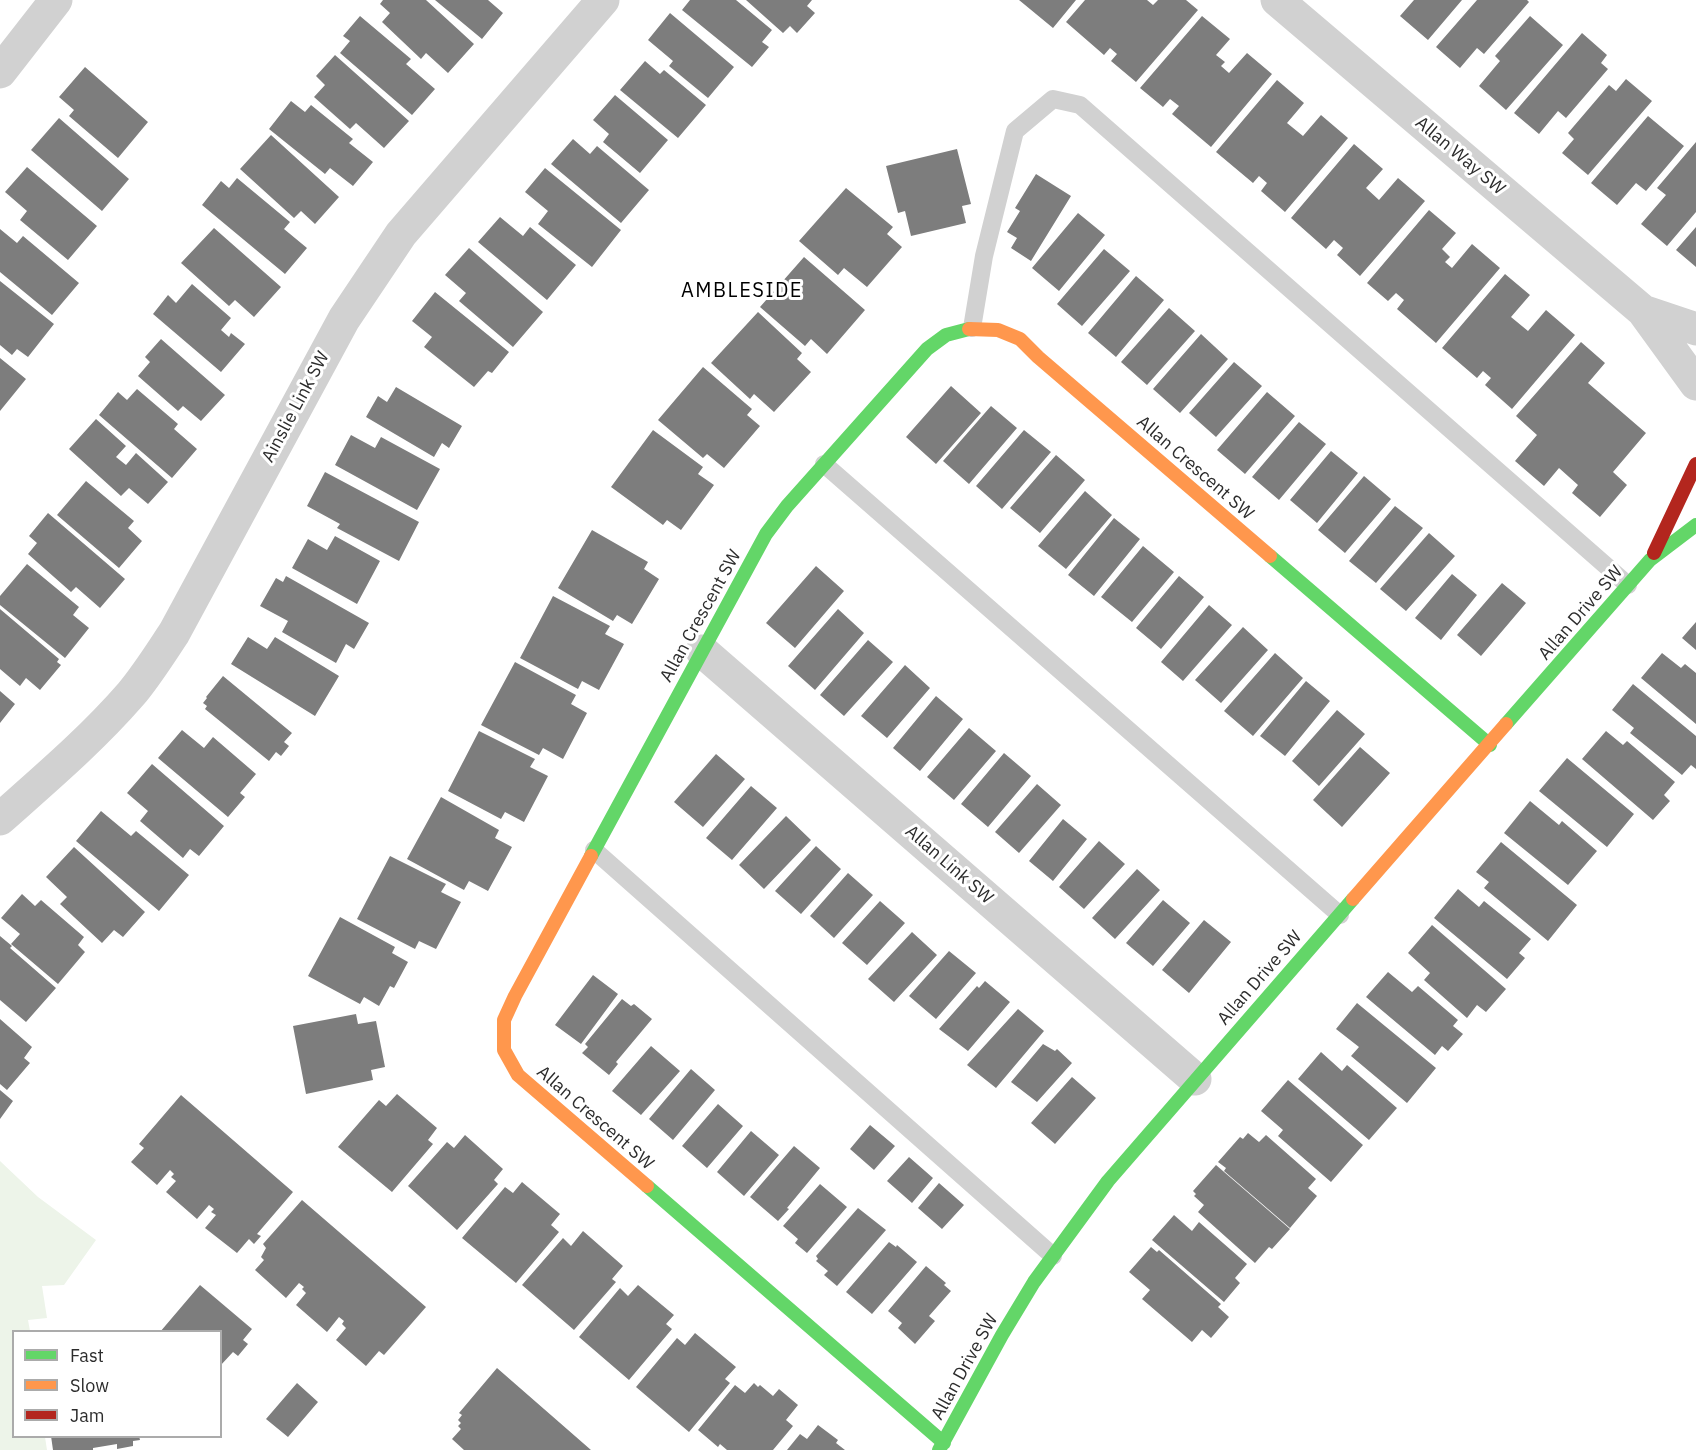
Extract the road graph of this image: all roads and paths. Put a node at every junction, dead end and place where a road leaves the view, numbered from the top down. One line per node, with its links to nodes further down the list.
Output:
1 (56, 0): 4 (street)
2 (603, 0): 16 (street, Ainslie Link SW)
3 (1277, 0): 5 (street, Allan Way SW)
4 (0, 72)
5 (1643, 311): 7 (street, Allan Way SW); 8 (street, Allan Way SW)
6 (972, 328): 9 (street, Allan Crescent SW); 13 (lane); 15 (street, Allan Crescent SW)
7 (1696, 329)
8 (1696, 384)
9 (824, 464): 14 (street, Allan Crescent SW); 18 (lane)
10 (1696, 464): 12 (street, Allan Drive SW)
11 (1696, 525): 12 (street, Allan Drive SW)
12 (1650, 560): 13 (street, Allan Drive SW)
13 (1628, 585): 15 (street, Allan Drive SW)
14 (702, 651): 17 (street, Allan Crescent SW); 19 (street, Allan Link SW)
15 (1490, 745): 18 (street, Allan Drive SW)
16 (0, 819)
17 (594, 850): 20 (lane); 21 (street, Allan Crescent SW)
18 (1340, 915): 19 (street, Allan Drive SW)
19 (1195, 1079): 20 (street, Allan Drive SW)
20 (1053, 1256): 21 (street, Allan Drive SW)
21 (941, 1446)

